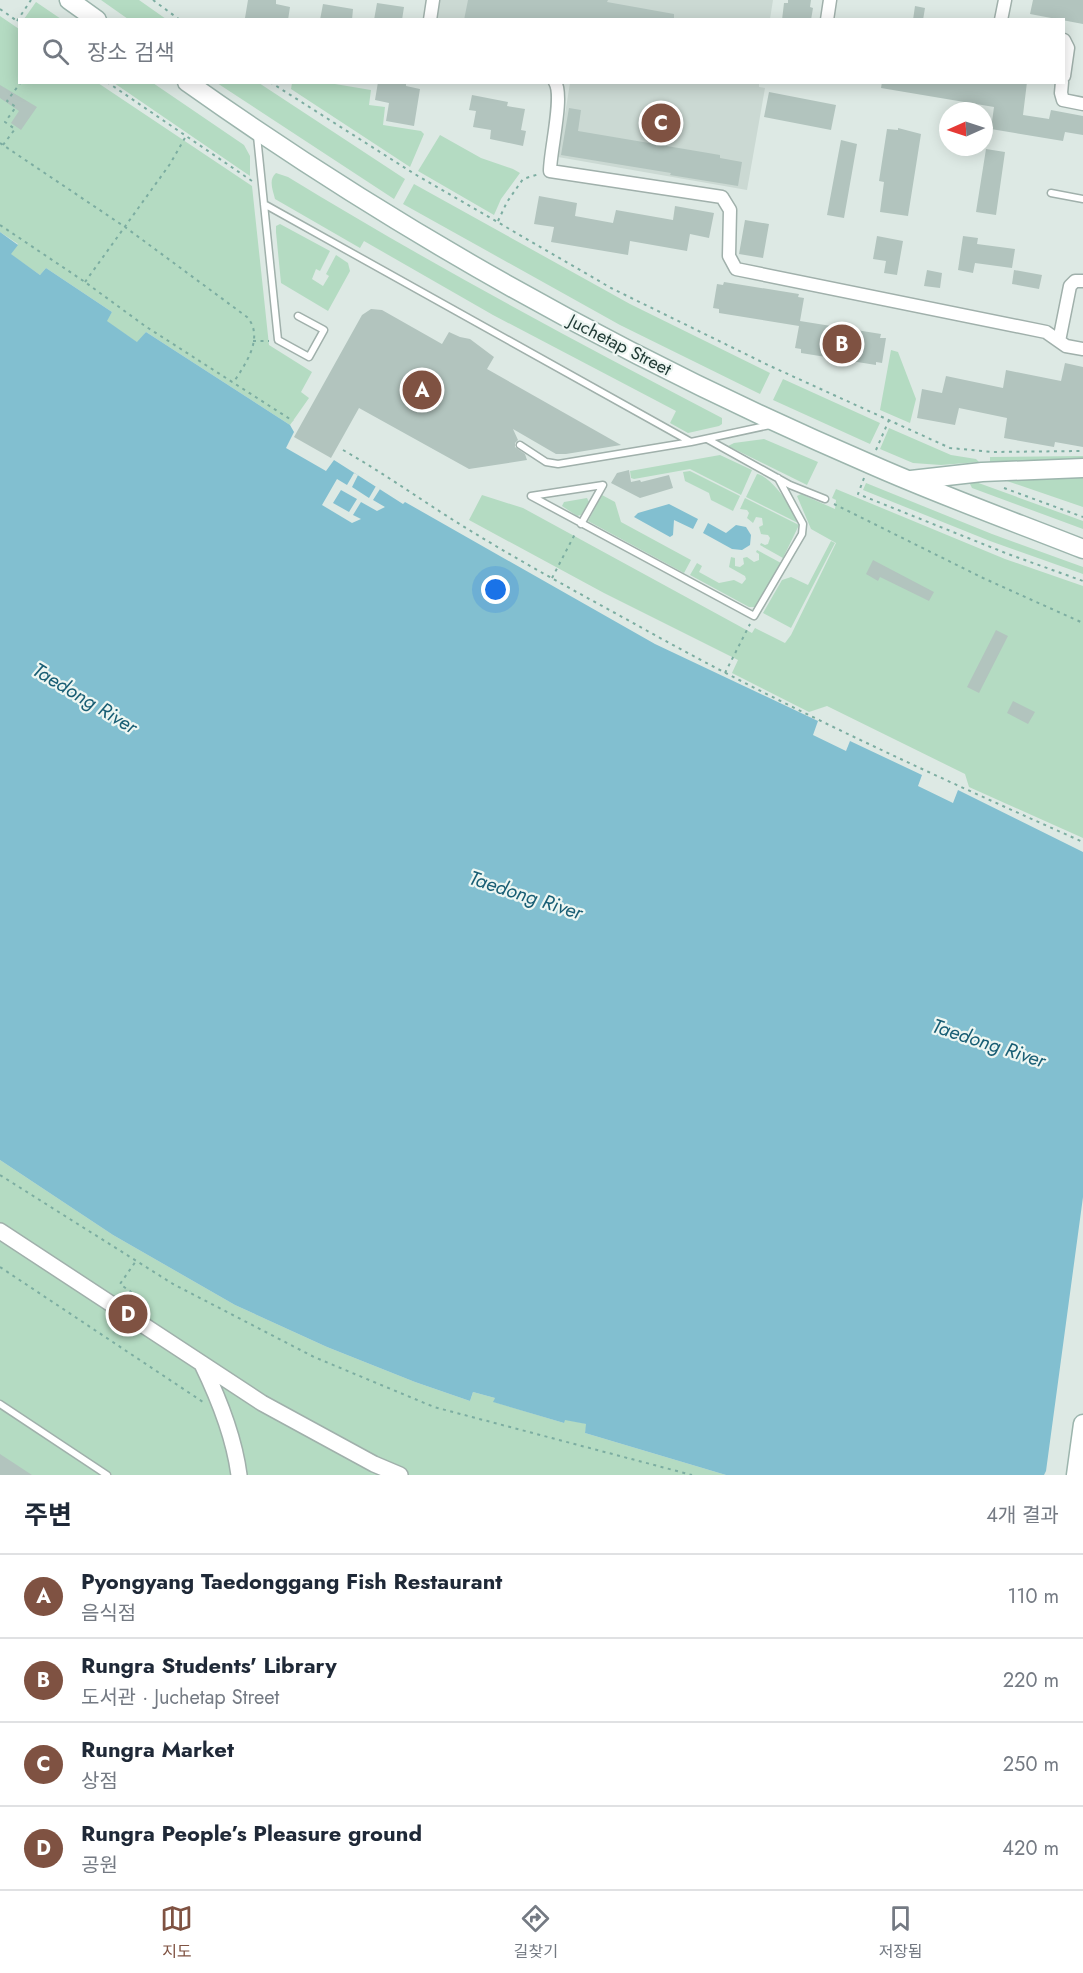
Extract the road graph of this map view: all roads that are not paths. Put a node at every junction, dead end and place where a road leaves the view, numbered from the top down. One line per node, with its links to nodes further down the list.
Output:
1 (69, 0): 5 (main road)
2 (433, 0): 6 (street)
3 (830, 0): 7 (street)
4 (1005, 0): 8 (street)
5 (94, 18)
6 (430, 18)
7 (827, 18)
8 (1001, 18)
9 (1065, 42): 10 (street)
10 (1065, 69)
11 (190, 84): 15 (main road, Juchetap Street)
12 (556, 84): 21 (street)
13 (1062, 84): 14 (street)
14 (1083, 104)
15 (257, 132): 18 (lane); 23 (main road, Juchetap Street)
16 (1051, 193): 17 (lane)
17 (1083, 199)
18 (264, 204): 20 (lane); 25 (lane)
19 (1083, 281): 21 (street)
20 (298, 316)
21 (1059, 341): 22 (street)
22 (1083, 349)
23 (778, 423): 24 (lane); 29 (main road, Juchetap Street)
24 (707, 439): 25 (lane); 28 (lane)
25 (692, 442): 26 (lane)
26 (520, 445)
27 (1083, 468): 29 (main road)
28 (778, 477): 30 (lane); 31 (lane)
29 (908, 480): 32 (main road, Juchetap Street)
30 (825, 499)
31 (581, 524): 31 (lane)
32 (1083, 549)
33 (0, 1231): 34 (street)
34 (202, 1364): 39 (street); 40 (street)
35 (0, 1404): 38 (lane)
36 (1083, 1424): 37 (main road)
37 (1079, 1452): 41 (main road); 42 (main road)
38 (107, 1475)
39 (239, 1475)
40 (400, 1475)
41 (1063, 1475)
42 (1076, 1475)

